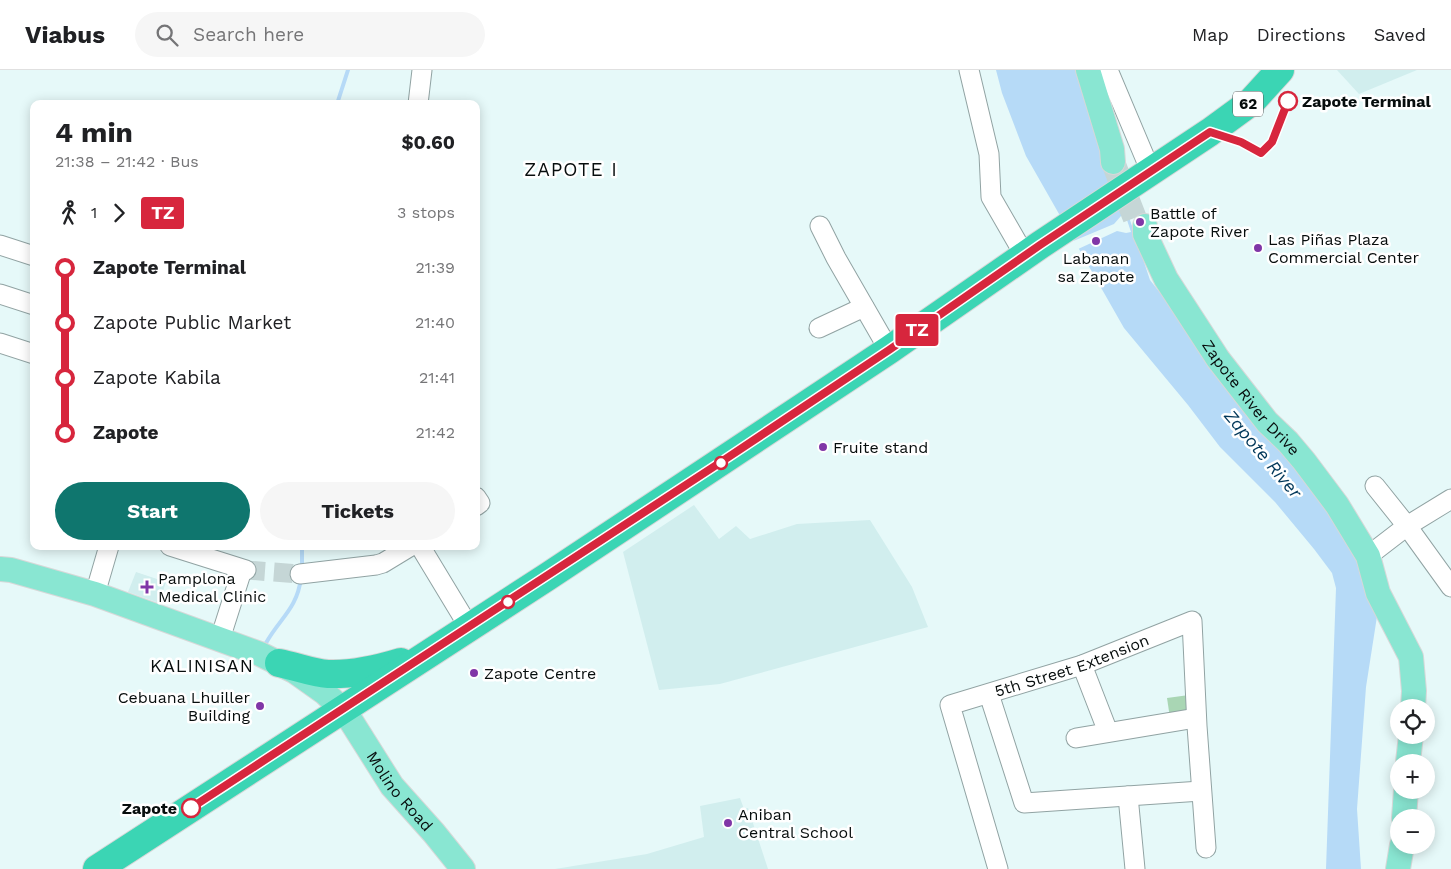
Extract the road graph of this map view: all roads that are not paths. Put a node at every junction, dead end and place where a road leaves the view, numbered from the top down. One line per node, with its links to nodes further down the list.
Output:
1 (422, 70): 6 (street)
2 (969, 70): 13 (street)
3 (1088, 70): 7 (main road)
4 (1108, 70): 8 (street)
5 (1280, 70): 8 (highway, 62)
6 (418, 100)
7 (1115, 157)
8 (1151, 172): 13 (highway, 62)
9 (820, 226): 16 (street)
10 (1143, 229): 28 (main road, Zapote River Drive)
11 (0, 245): 12 (street)
12 (30, 255)
13 (1025, 256): 19 (highway, 62)
14 (0, 294): 15 (street)
15 (30, 304)
16 (864, 307): 17 (street); 19 (street)
17 (819, 328)
18 (0, 343): 20 (street)
19 (889, 350): 33 (highway, 62)
20 (30, 353)
21 (1375, 486): 23 (street)
22 (1451, 499): 23 (street)
23 (1407, 526): 28 (street); 31 (street)
24 (108, 550): 32 (street)
25 (182, 550): 34 (street)
26 (404, 550): 30 (street)
27 (422, 550): 33 (street)
28 (1368, 556): 39 (main road, Zapote River Drive)
29 (0, 569): 32 (main road, Molino Road)
30 (300, 574)
31 (1451, 587)
32 (95, 594): 34 (main road, Molino Road)
33 (469, 627): 35 (highway, 62)
34 (220, 639): 36 (main road, Molino Road)
35 (427, 654): 36 (highway); 40 (highway, 62)
36 (279, 663): 40 (main road, Molino Road)
37 (1082, 664): 38 (street, 5th Street Extension); 41 (street, 5th Street Extension); 42 (street)
38 (989, 694): 45 (street); 50 (street, 5th Street Extension)
39 (1414, 699)
40 (342, 709): 48 (highway, 62); 49 (main road, Molino Road)
41 (1196, 718): 42 (street); 44 (street)
42 (1108, 732): 43 (street)
43 (1076, 738)
44 (1200, 791): 45 (street); 46 (street)
45 (1128, 796): 51 (street)
46 (1206, 848)
47 (1400, 854): 52 (main road)
48 (97, 869)
49 (462, 869)
50 (998, 869)
51 (1129, 869)
52 (1398, 869)

